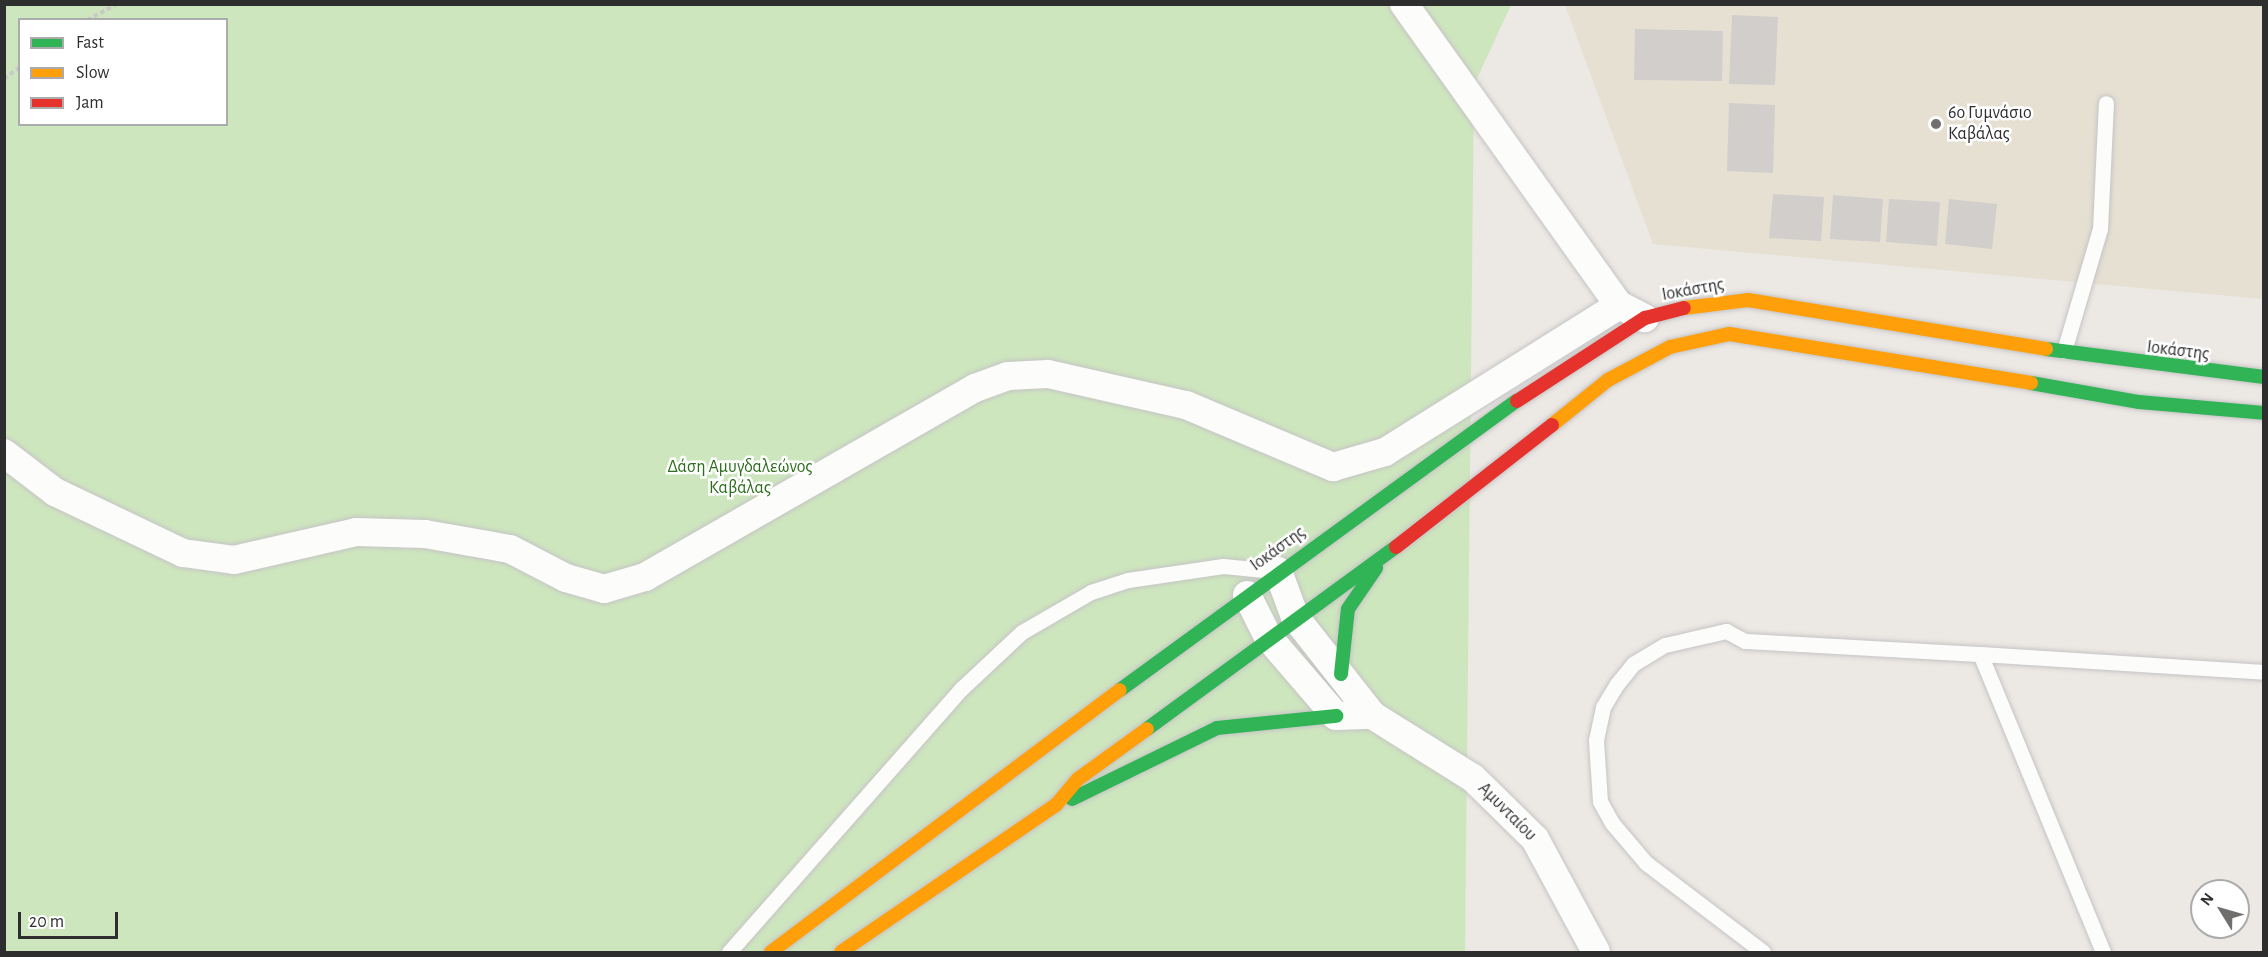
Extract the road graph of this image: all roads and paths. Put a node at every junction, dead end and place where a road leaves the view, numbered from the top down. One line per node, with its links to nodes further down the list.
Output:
1 (117, 4): 3 (path)
2 (1404, 4): 7 (street)
3 (91, 18)
4 (18, 68): 5 (path)
5 (4, 79)
6 (2106, 103): 9 (lane)
7 (1619, 305): 8 (street); 12 (street)
8 (1645, 318): 9 (street, Ιοκάστης); 14 (street, Ιοκάστης)
9 (2064, 351): 10 (street, Ιοκάστης)
10 (2264, 376)
11 (2264, 413): 13 (street)
12 (4, 453)
13 (1401, 543): 16 (street); 20 (street)
14 (1278, 571): 15 (street, Ιοκάστης); 16 (street, Αμυνταίου); 24 (lane)
15 (1247, 595): 17 (street); 25 (street, Ιοκάστης)
16 (1295, 617): 17 (street); 20 (street, Αμυνταίου)
17 (1268, 637): 22 (street); 23 (street)
18 (1980, 654): 19 (lane); 28 (lane); 29 (lane)
19 (2264, 672)
20 (1341, 674): 21 (street, Αμυνταίου)
21 (1372, 715): 22 (street); 27 (street, Αμυνταίου)
22 (1336, 716): 23 (street)
23 (1056, 805): 26 (street)
24 (729, 952)
25 (771, 952)
26 (841, 952)
27 (1596, 952)
28 (1763, 952)
29 (2103, 952)

